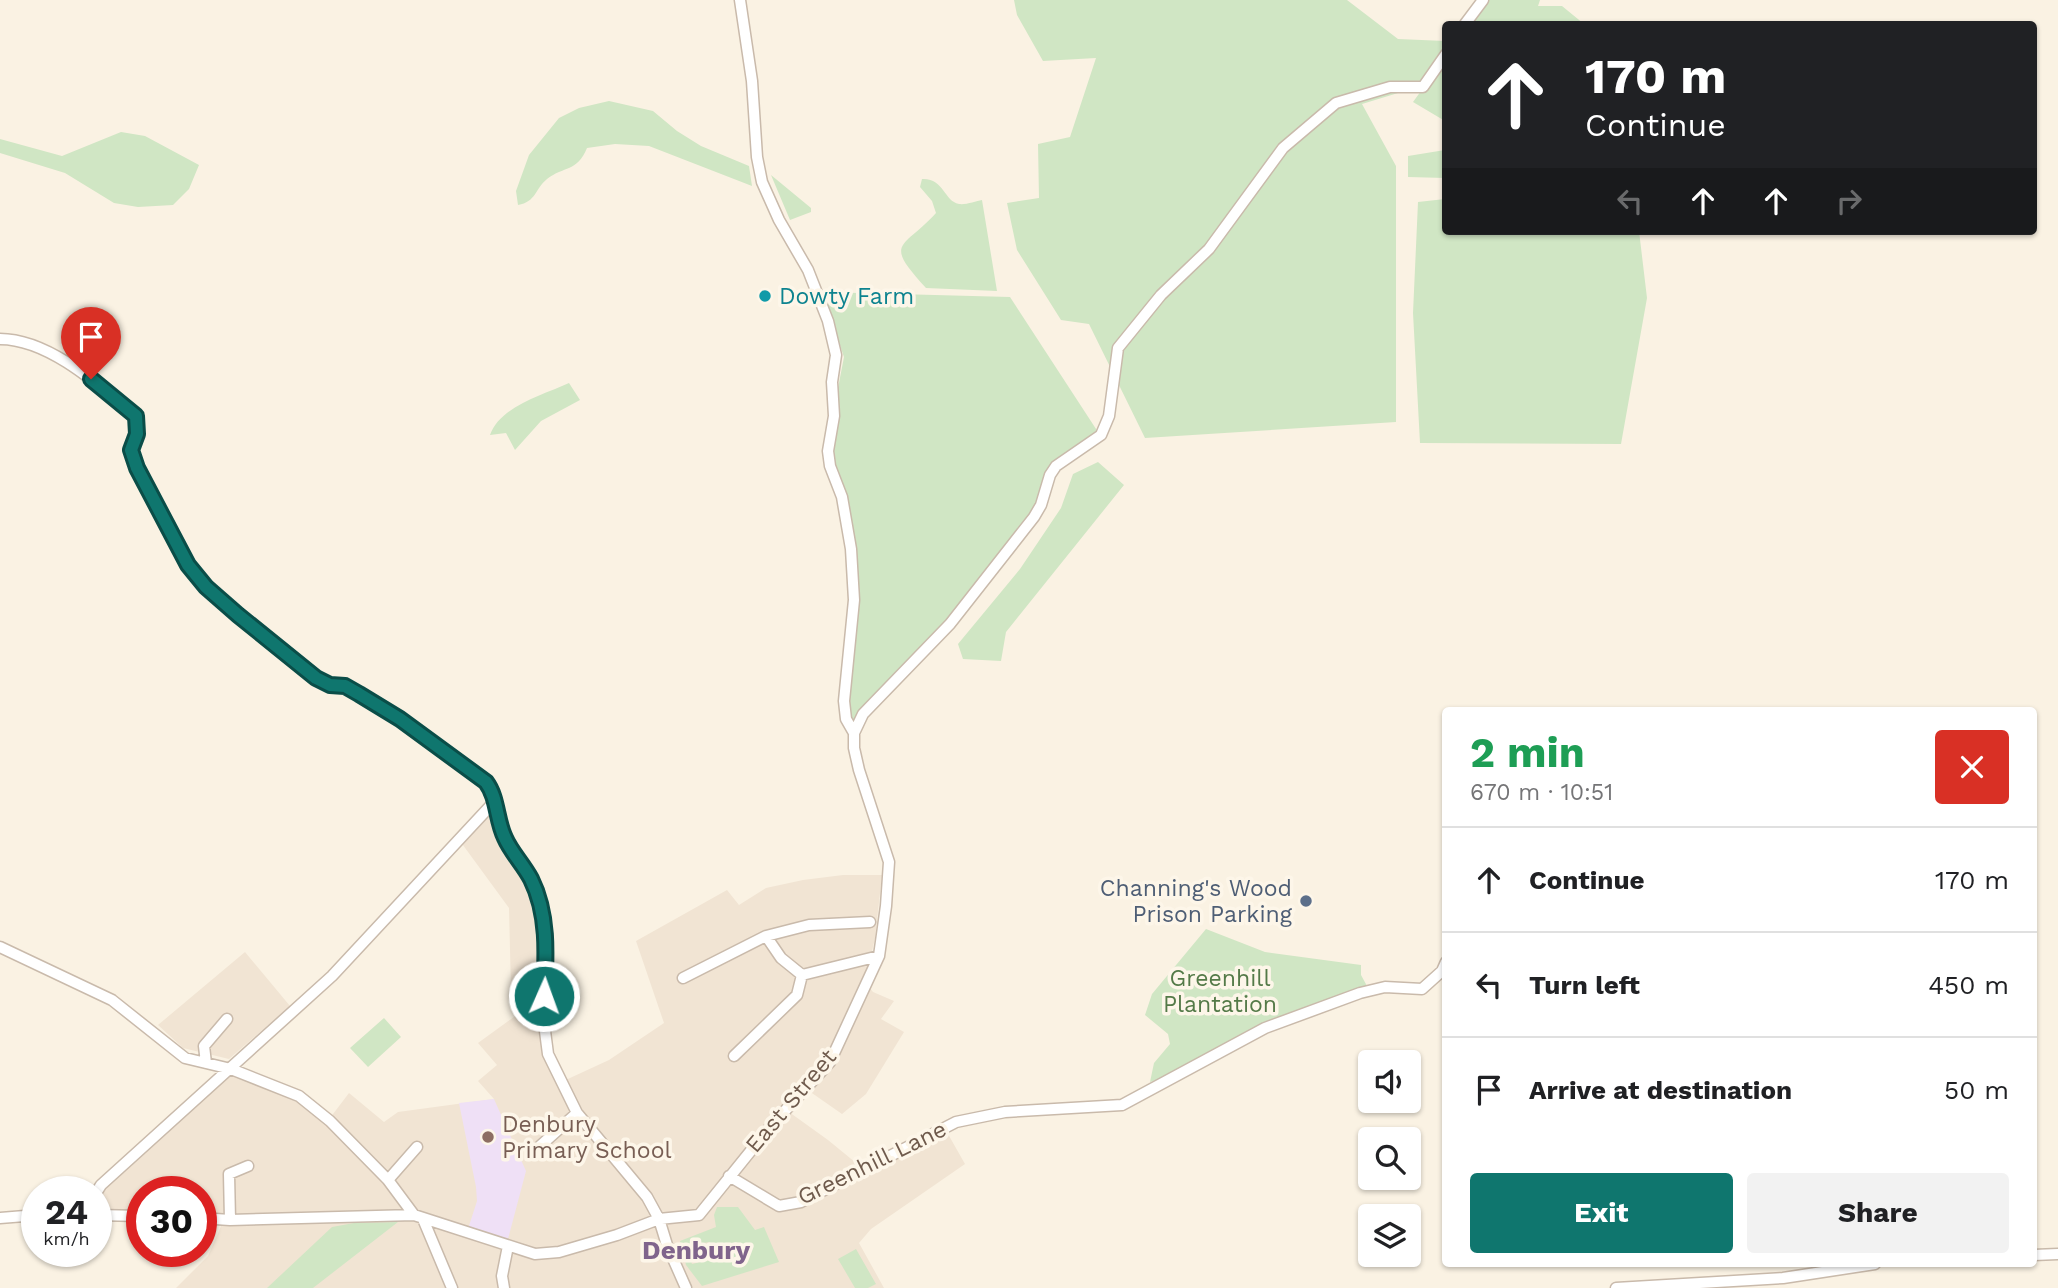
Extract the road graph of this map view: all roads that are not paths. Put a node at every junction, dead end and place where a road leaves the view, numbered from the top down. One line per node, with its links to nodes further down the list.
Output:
1 (740, 0): 6 (street, East Street)
2 (1483, 0): 3 (street)
3 (1467, 21)
4 (1442, 60): 6 (street)
5 (0, 339): 7 (street)
6 (853, 733): 11 (street, East Street)
7 (494, 802): 18 (street); 19 (street)
8 (870, 922): 9 (street)
9 (766, 936): 13 (street); 14 (street)
10 (0, 947): 17 (street)
11 (879, 956): 13 (street); 24 (street, East Street)
12 (1442, 971): 24 (street, Greenhill Lane)
13 (802, 975): 16 (street)
14 (683, 978)
15 (227, 1018): 17 (street)
16 (734, 1056)
17 (206, 1063): 18 (street)
18 (231, 1069): 23 (street); 25 (street)
19 (577, 1113): 20 (street); 31 (street)
20 (540, 1146)
21 (417, 1147): 25 (street)
22 (248, 1166): 30 (street)
23 (111, 1176)
24 (729, 1176): 31 (street, East Street)
25 (388, 1180): 27 (street)
26 (21, 1216): 28 (street)
27 (419, 1217): 30 (street, East Street); 32 (street, East Street); 36 (street)
28 (0, 1218)
29 (217, 1219): 30 (street, East Street)
30 (230, 1220)
31 (661, 1224): 32 (street, East Street); 38 (street)
32 (508, 1246): 37 (street)
33 (2058, 1254): 34 (street)
34 (2037, 1255)
35 (1854, 1267): 39 (street)
36 (452, 1288)
37 (504, 1288)
38 (686, 1288)
39 (1616, 1288)

